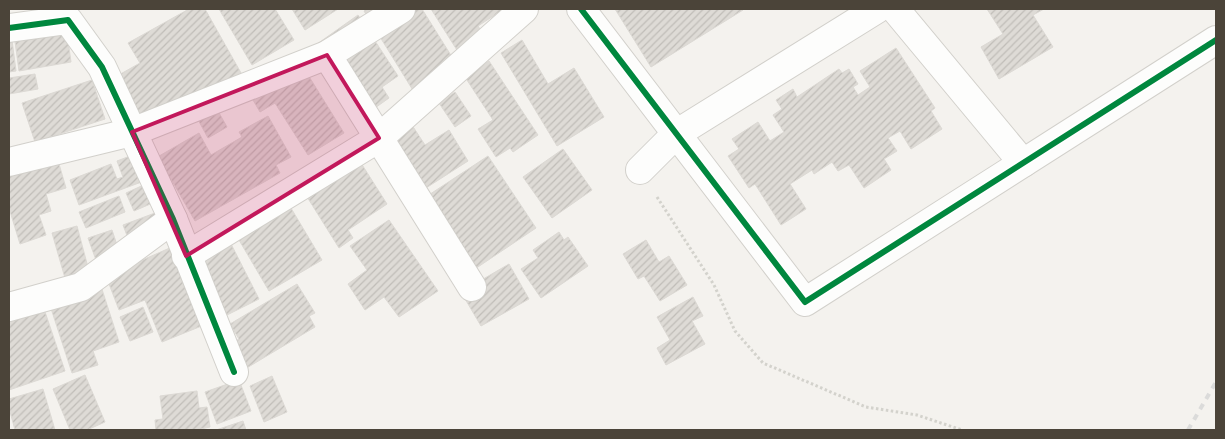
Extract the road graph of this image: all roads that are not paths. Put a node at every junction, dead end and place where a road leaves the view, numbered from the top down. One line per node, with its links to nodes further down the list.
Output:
1 (401, 9): 8 (street)
2 (524, 9): 11 (street)
3 (581, 9): 10 (street)
4 (877, 9): 10 (street)
5 (895, 9): 13 (street)
6 (9, 28): 9 (street)
7 (1216, 40): 13 (street)
8 (327, 54): 9 (street); 11 (street)
9 (132, 132): 12 (street); 15 (street)
10 (676, 134): 13 (street); 14 (street)
11 (379, 138): 16 (street); 17 (street)
12 (9, 162)
13 (1023, 163)
14 (640, 170)
15 (173, 219): 16 (street); 18 (street)
16 (186, 256): 19 (street)
17 (472, 287)
18 (9, 307)
19 (234, 372)

